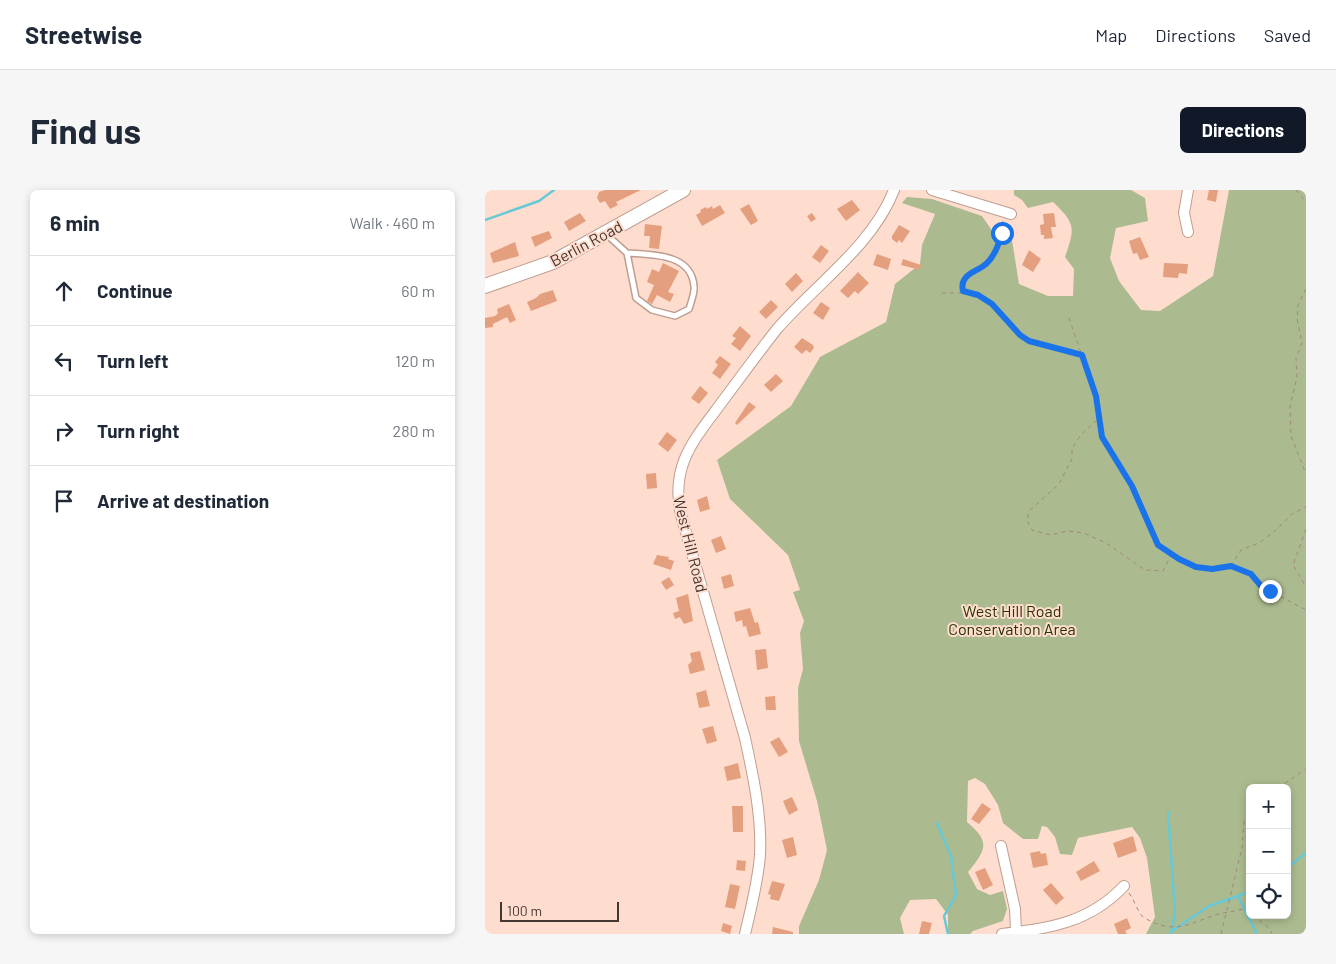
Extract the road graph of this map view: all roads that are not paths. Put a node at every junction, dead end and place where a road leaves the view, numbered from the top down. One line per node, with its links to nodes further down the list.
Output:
1 (683, 190): 7 (street, Berlin Road)
2 (894, 190): 13 (street, West Hill Road)
3 (932, 190): 5 (street)
4 (1188, 190): 6 (street)
5 (1008, 213)
6 (1188, 232)
7 (606, 234): 8 (lane); 9 (street, Berlin Road)
8 (627, 253): 8 (lane)
9 (485, 286)
10 (1001, 846): 12 (street)
11 (1124, 886): 12 (street)
12 (1016, 932): 14 (street)
13 (745, 934)
14 (1002, 934)

